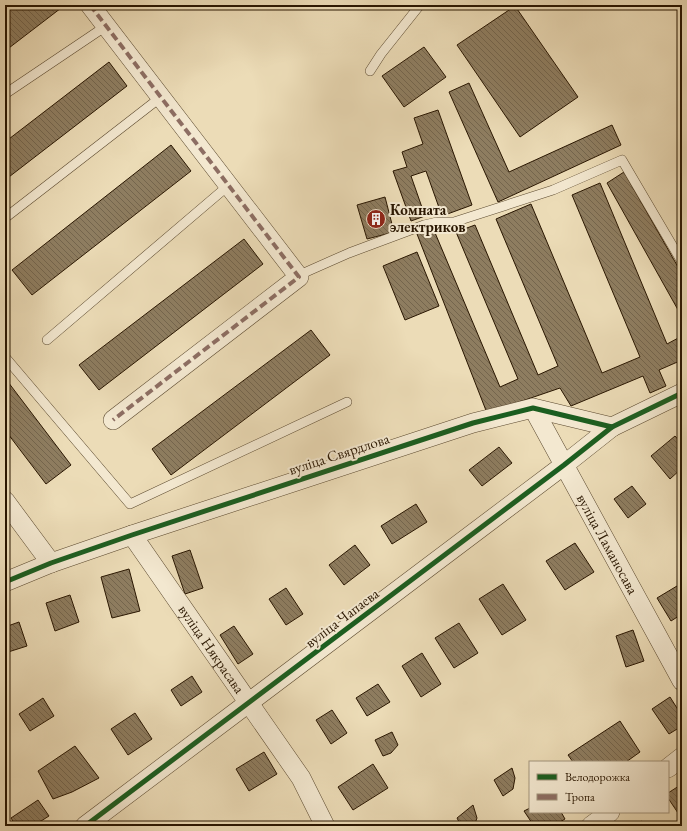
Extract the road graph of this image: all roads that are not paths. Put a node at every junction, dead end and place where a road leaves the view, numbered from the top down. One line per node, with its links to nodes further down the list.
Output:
1 (90, 5): 3 (street)
2 (420, 5): 4 (lane)
3 (106, 26): 5 (lane); 6 (street)
4 (370, 71)
5 (5, 94)
6 (161, 96): 7 (street); 8 (lane)
7 (229, 186): 10 (street); 11 (lane)
8 (5, 218)
9 (682, 262): 10 (lane)
10 (299, 277): 16 (street)
11 (47, 340)
12 (5, 357): 14 (lane)
13 (682, 393): 17 (street)
14 (347, 402)
15 (533, 408): 17 (street, вуліца Свярдлова); 18 (street, вуліца Ламаносава); 20 (street, вуліца Свярдлова)
16 (113, 420)
17 (612, 427): 18 (street, вуліца Чапаева)
18 (564, 465): 23 (street, вуліца Ламаносава); 24 (street, вуліца Чапаева)
19 (5, 501): 21 (street)
20 (132, 535): 21 (street, вуліца Свярдлова); 24 (street, вуліца Някрасава)
21 (51, 564): 22 (street, вуліца Свярдлова)
22 (5, 582)
23 (682, 681)
24 (249, 704): 28 (street, вуліца Чапаева); 29 (street, вуліца Някрасава)
25 (682, 757): 26 (street)
26 (669, 767)
27 (609, 813): 30 (street)
28 (85, 826)
29 (326, 826)
30 (591, 826)

